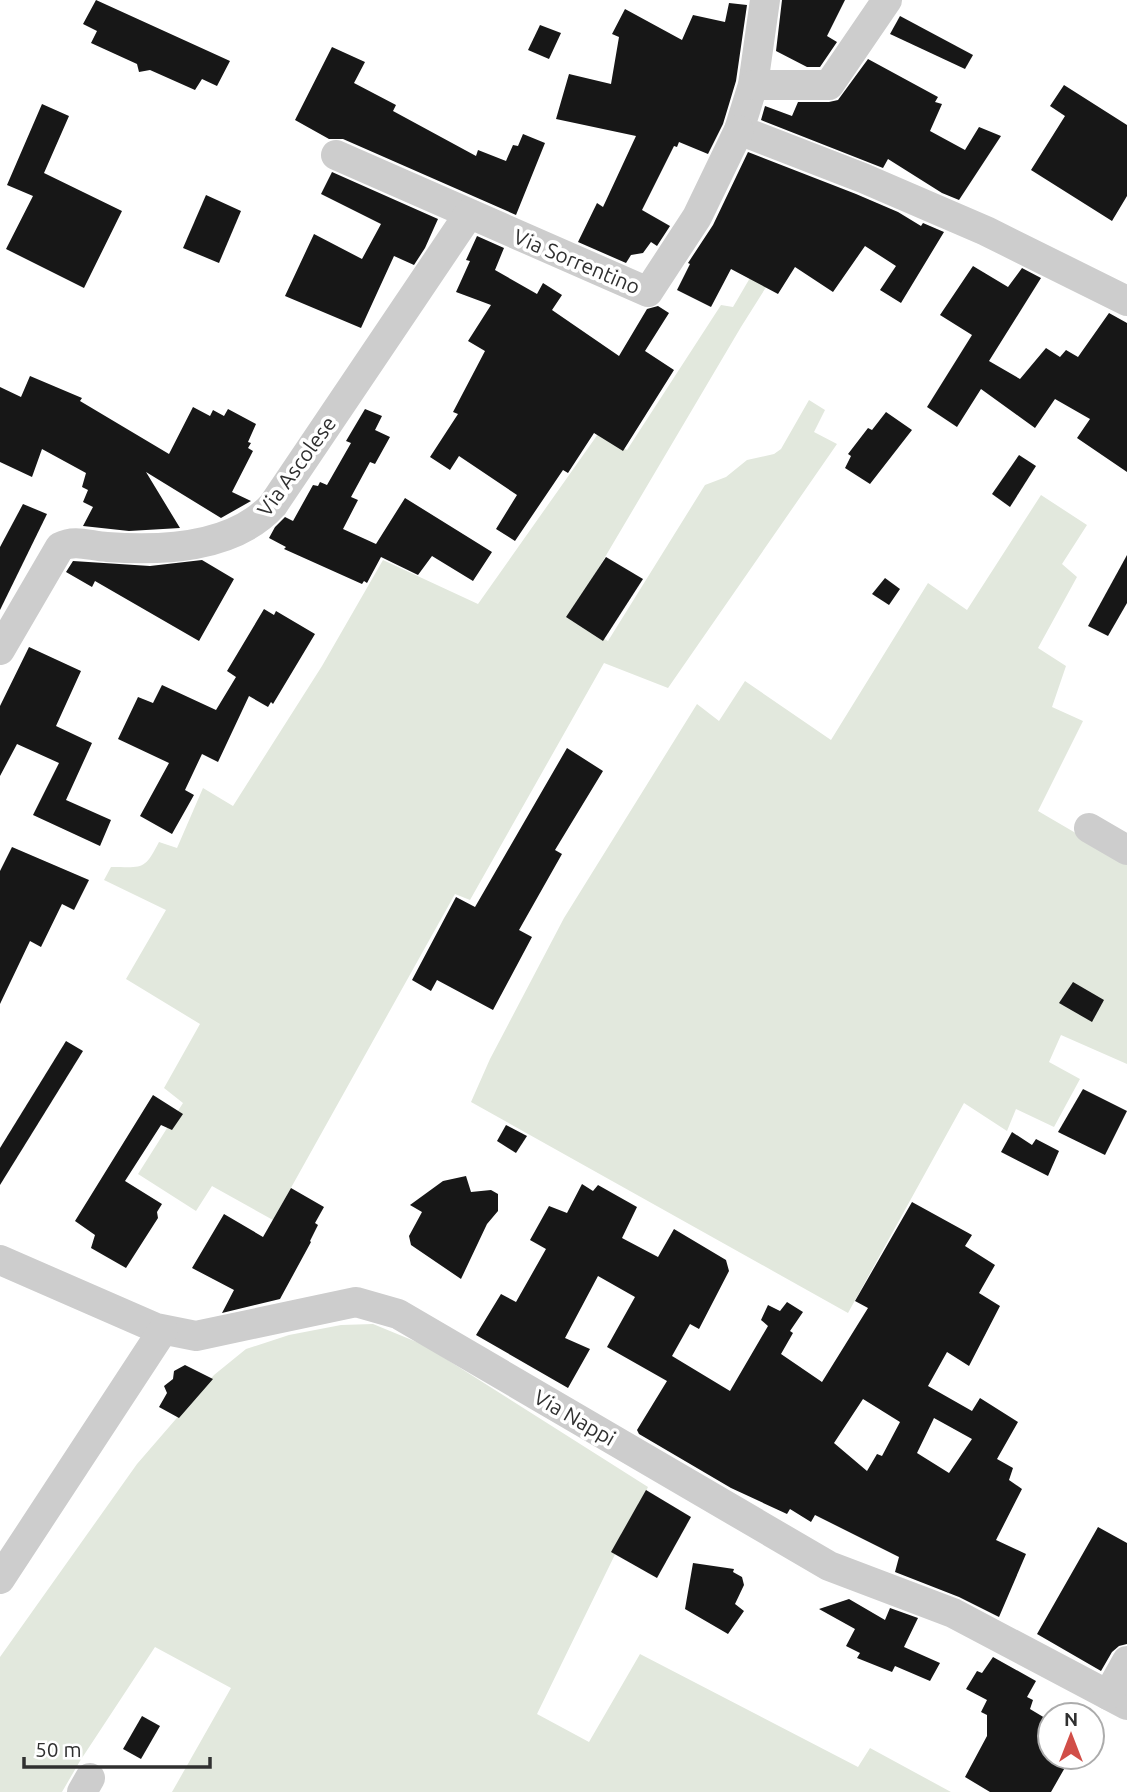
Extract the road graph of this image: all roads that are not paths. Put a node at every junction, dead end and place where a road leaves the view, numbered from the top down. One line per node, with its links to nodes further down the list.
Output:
1 (765, 0): 3 (street, Via Sorrentino)
2 (887, 0): 3 (street)
3 (753, 85): 4 (street, Via Sorrentino)
4 (739, 130): 6 (street, Via Sorrentino); 7 (street)
5 (335, 155): 6 (street, Via Sorrentino)
6 (470, 214): 8 (street, Via Ascolese)
7 (1127, 301)
8 (0, 650)
9 (1089, 828): 10 (street)
10 (1127, 850)
11 (0, 1260): 12 (street, Via Nappi)
12 (163, 1330): 13 (street); 15 (street, Via Nappi)
13 (0, 1579)
14 (1127, 1661): 15 (street)
15 (1117, 1700)

